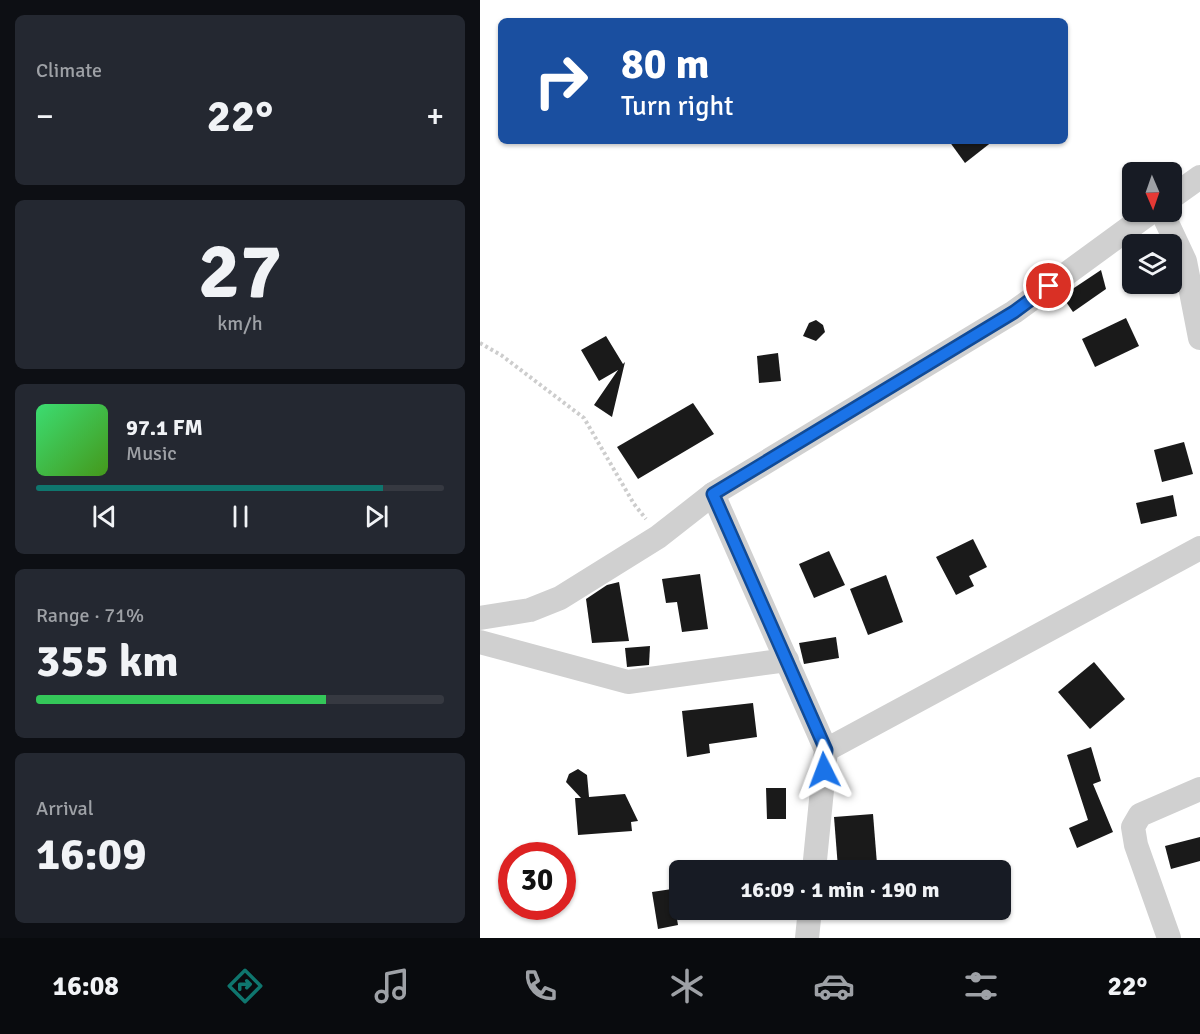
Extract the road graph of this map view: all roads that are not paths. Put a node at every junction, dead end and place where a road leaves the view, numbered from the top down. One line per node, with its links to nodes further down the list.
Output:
1 (1200, 177): 2 (street)
2 (1182, 190)
3 (1137, 222): 6 (street)
4 (1167, 222): 5 (street)
5 (1200, 338)
6 (713, 494): 8 (street); 10 (street)
7 (1200, 548): 11 (street)
8 (480, 618)
9 (480, 642): 10 (street)
10 (787, 660): 11 (street)
11 (826, 750): 13 (street)
12 (1200, 789): 16 (street)
13 (815, 860)
14 (809, 920): 15 (street)
15 (807, 938)
16 (1169, 938)

